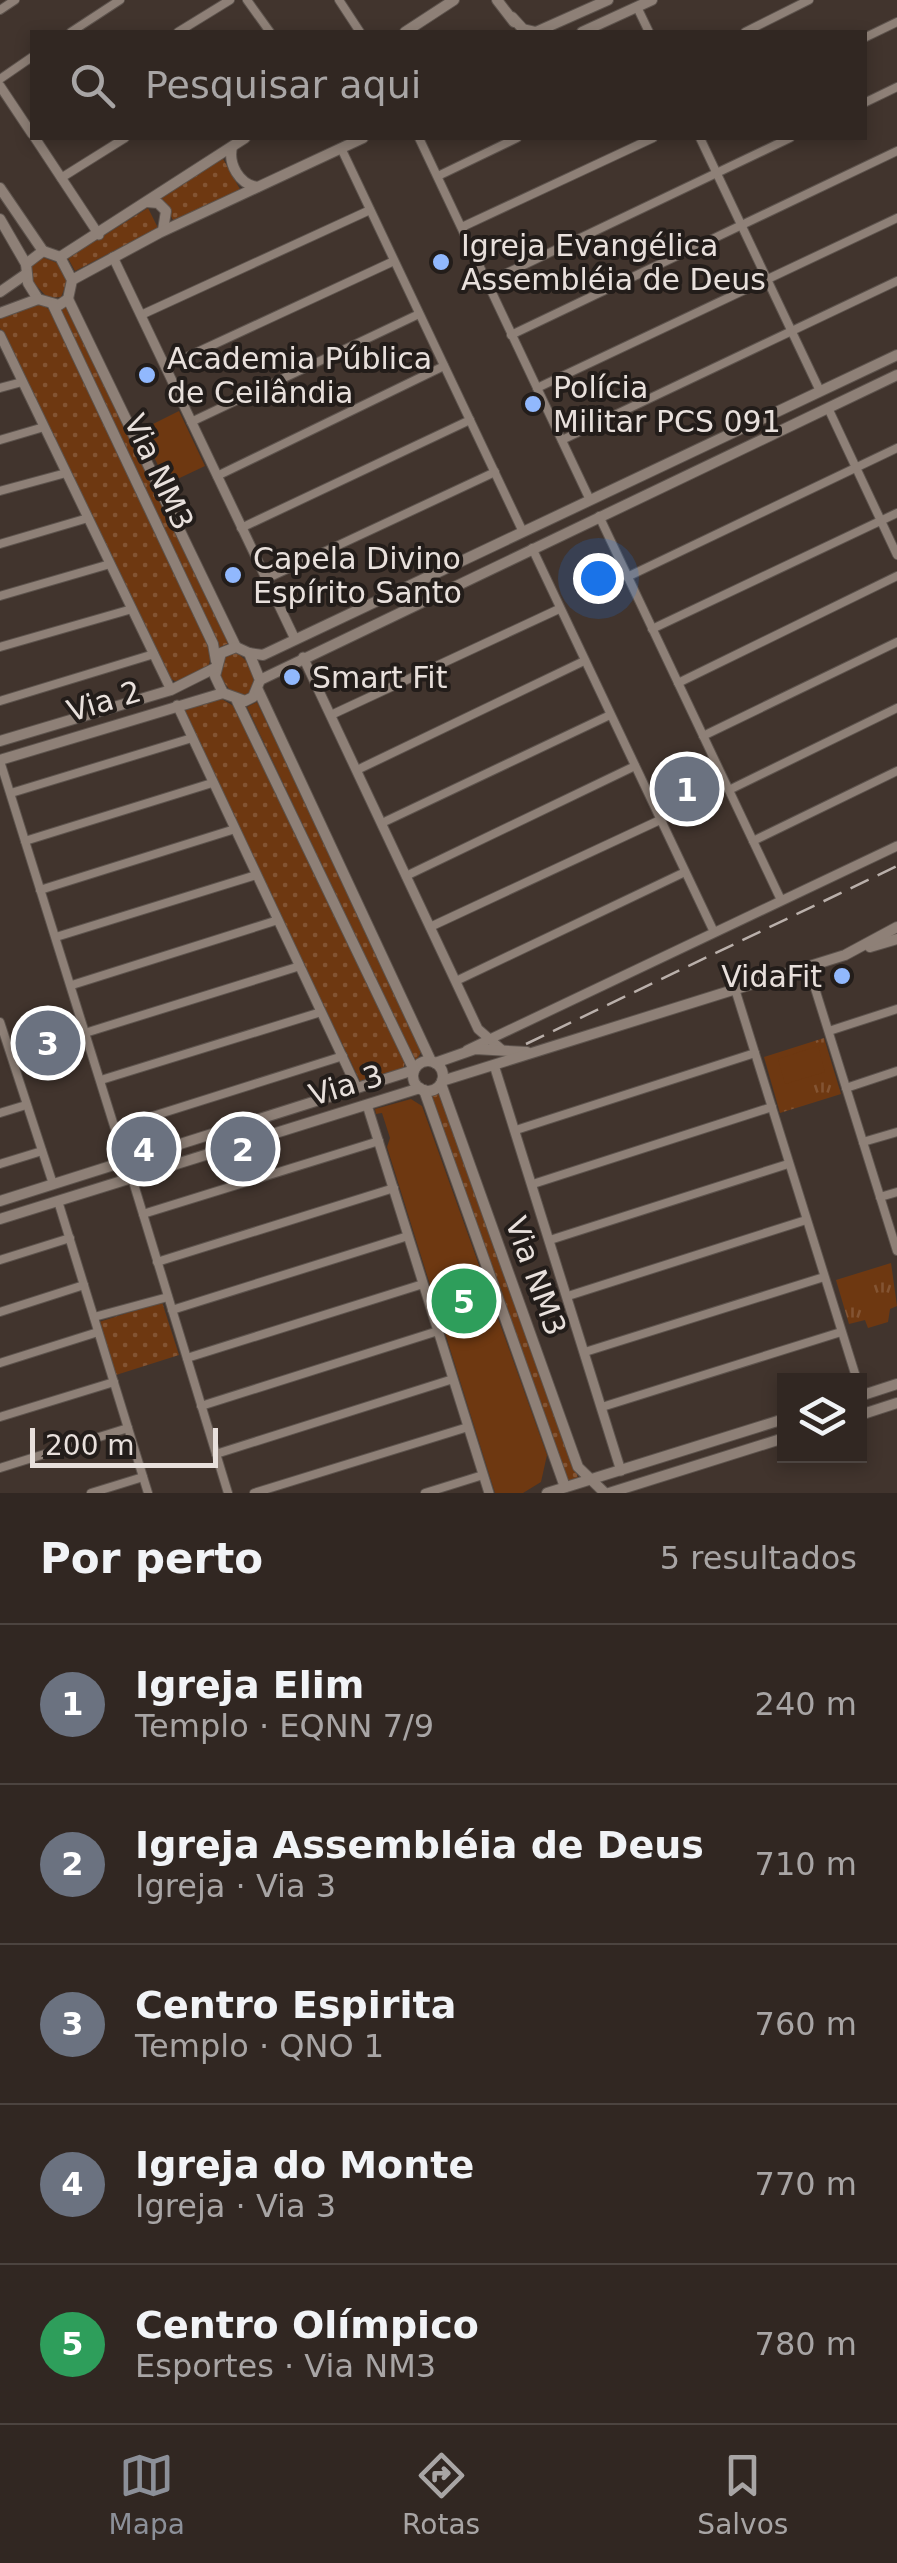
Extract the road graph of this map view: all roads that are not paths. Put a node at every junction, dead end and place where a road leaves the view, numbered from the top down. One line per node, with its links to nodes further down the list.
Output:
1 (16, 0): 13 (street)
2 (120, 0): 16 (street)
3 (230, 0): 17 (street)
4 (247, 0): 18 (street)
5 (340, 0): 19 (street)
6 (454, 0): 20 (main road)
7 (497, 0): 14 (main road)
8 (508, 0): 14 (main road)
9 (652, 0): 12 (main road)
10 (809, 0): 27 (street)
11 (607, 1): 23 (main road); 24 (main road)
12 (638, 7): 25 (main road); 26 (street)
13 (0, 10)
14 (512, 17): 21 (main road); 22 (main road)
15 (897, 22): 28 (street)
16 (73, 30)
17 (181, 30)
18 (269, 30)
19 (359, 30)
20 (408, 30)
21 (517, 30)
22 (527, 30)
23 (541, 30)
24 (567, 30)
25 (586, 30)
26 (649, 30)
27 (749, 30)
28 (867, 37)
29 (30, 59): 30 (street)
30 (0, 78)
31 (0, 86): 34 (street)
32 (897, 87): 33 (street)
33 (867, 101)
34 (30, 129)
35 (37, 140): 49 (street)
36 (121, 140): 49 (street)
37 (242, 140): 44 (main road)
38 (359, 140): 45 (main road)
39 (420, 140): 48 (street)
40 (513, 140): 48 (street)
41 (649, 140): 57 (street)
42 (701, 140): 47 (street)
43 (786, 140): 47 (street)
44 (232, 147): 50 (main road); 52 (main road)
45 (341, 148): 50 (main road); 53 (street)
46 (897, 151): 56 (street)
47 (716, 173): 56 (street); 68 (street)
48 (438, 176): 57 (street)
49 (61, 178): 59 (street)
50 (258, 187): 58 (main road)
51 (0, 188): 60 (main road)
52 (146, 202): 58 (main road); 59 (main road)
53 (370, 210): 63 (street); 75 (street)
54 (897, 218): 65 (street)
55 (0, 219): 64 (main road)
56 (741, 227): 65 (street); 78 (street)
57 (462, 228): 68 (street)
58 (158, 233): 62 (main road)
59 (98, 235): 61 (main road)
60 (43, 252): 61 (main road); 64 (main road)
61 (60, 257): 66 (main road)
62 (113, 257): 66 (main road); 75 (street)
63 (394, 261): 74 (street); 81 (street)
64 (26, 269): 69 (main road); 70 (main road)
65 (767, 278): 76 (street); 85 (street)
66 (72, 280): 71 (main road)
67 (897, 281): 76 (street)
68 (488, 282): 78 (street)
69 (0, 292)
70 (38, 299): 72 (main road); 73 (main road)
71 (68, 299): 72 (main road); 126 (main road, Via NM3)
72 (53, 305): 131 (main road, Via NM3)
73 (0, 313)
74 (420, 314): 80 (street); 89 (street)
75 (141, 315): 81 (street)
76 (792, 331): 86 (street); 93 (street)
77 (0, 335): 83 (street)
78 (510, 335): 85 (street)
79 (897, 355): 86 (main road)
80 (444, 366): 88 (street); 99 (street)
81 (166, 368): 89 (street)
82 (897, 375): 87 (main road)
83 (22, 382): 84 (street); 90 (street)
84 (0, 388)
85 (537, 388): 93 (street)
86 (820, 390): 91 (main road)
87 (828, 408): 95 (street); 100 (main road)
88 (470, 420): 96 (street); 107 (street)
89 (192, 422): 99 (street)
90 (44, 427): 92 (street); 97 (street)
91 (731, 434): 98 (main road); 100 (main road)
92 (0, 440)
93 (562, 440): 102 (street)
94 (897, 448): 95 (street)
95 (855, 468): 106 (street); 116 (street)
96 (494, 472): 108 (street); 117 (street)
97 (66, 473): 101 (street); 105 (street)
98 (645, 474): 102 (main road); 104 (main road)
99 (216, 476): 107 (street)
100 (674, 480): 104 (main road)
101 (0, 491)
102 (590, 500): 108 (main road)
103 (897, 512): 106 (street)
104 (601, 515): 110 (main road); 116 (street)
105 (88, 518): 109 (street); 112 (street)
106 (880, 520): 111 (street); 122 (street)
107 (241, 528): 117 (street)
108 (528, 529): 113 (main road); 114 (main road)
109 (0, 544)
110 (532, 548): 114 (main road); 120 (street)
111 (897, 554)
112 (110, 564): 118 (street); 119 (street)
113 (442, 570): 121 (main road); 123 (main road)
114 (473, 576): 121 (main road)
115 (897, 576): 132 (street)
116 (627, 577): 122 (street)
117 (266, 579): 123 (street)
118 (0, 596)
119 (132, 609): 125 (street); 127 (street)
120 (559, 609): 130 (street); 143 (street)
121 (380, 621): 129 (main road)
122 (652, 629): 132 (street)
123 (295, 639): 128 (main road)
124 (897, 642): 146 (street)
125 (0, 647)
126 (236, 647): 128 (main road); 131 (main road)
127 (154, 654): 134 (street); 137 (street)
128 (249, 654): 133 (main road)
129 (303, 657): 133 (main road); 143 (street)
130 (584, 661): 144 (street); 151 (street)
131 (216, 664): 134 (main road, Via 2); 135 (main road)
132 (678, 683): 146 (street)
133 (259, 685): 138 (main road); 193 (main road)
134 (171, 690): 136 (main road, Via 2)
135 (223, 693): 138 (main road); 140 (main road, Via 2)
136 (136, 698): 139 (main road, Via 2); 142 (main road)
137 (0, 701)
138 (237, 701): 195 (main road)
139 (117, 704): 145 (main road); 148 (main road, Via 2)
140 (177, 705): 142 (main road, Via 2); 147 (street)
141 (897, 708): 154 (street)
142 (142, 715): 145 (main road, Via 2)
143 (331, 715): 151 (street)
144 (610, 716): 150 (street); 157 (street)
145 (122, 720): 149 (main road, Via 2)
146 (703, 736): 154 (street)
147 (192, 738): 153 (street); 155 (street)
148 (0, 741)
149 (0, 760): 155 (street)
150 (635, 766): 156 (street); 164 (street)
151 (357, 770): 157 (street)
152 (897, 771): 160 (street)
153 (212, 784): 158 (street); 159 (street)
154 (728, 790): 160 (street)
155 (11, 793): 159 (street)
156 (660, 820): 162 (street); 168 (street)
157 (382, 823): 164 (street)
158 (235, 829): 163 (street); 165 (street)
159 (25, 841): 165 (street)
160 (753, 841): 166 (street)
161 (897, 846): 166 (street)
162 (684, 872): 170 (street); 176 (street)
163 (256, 875): 167 (street); 171 (street)
164 (406, 876): 168 (street)
165 (40, 890): 171 (street)
166 (781, 900): 170 (street)
167 (278, 920): 174 (street); 177 (street)
168 (430, 927): 176 (street)
169 (897, 927): 173 (main road)
170 (714, 932): 182 (street)
171 (56, 938): 177 (street)
172 (897, 938): 173 (main road)
173 (845, 955): 175 (main road, Via 3)
174 (300, 966): 180 (street); 183 (street)
175 (808, 966): 178 (main road, Via 3); 184 (street)
176 (456, 981): 185 (street)
177 (72, 985): 183 (street)
178 (735, 989): 188 (main road, Via 3); 189 (street)
179 (897, 1010): 184 (street)
180 (321, 1012): 191 (street); 197 (street)
181 (0, 1022): 190 (street)
182 (505, 1031): 185 (street); 187 (street)
183 (86, 1032): 197 (street)
184 (828, 1032): 200 (street)
185 (482, 1033): 186 (street); 187 (street)
186 (469, 1048): 187 (main road, Via 3); 193 (main road, Via 3)
187 (501, 1048): 188 (main road, Via 3); 194 (street)
188 (533, 1053): 194 (main road, Via 3)
189 (755, 1053): 205 (street); 209 (street)
190 (10, 1055): 192 (street); 204 (street)
191 (343, 1056): 199 (street); 207 (street)
192 (0, 1058)
193 (433, 1062): 195 (main road, Via 3); 198 (main road, Via NM3)
194 (497, 1066): 198 (main road, Via 3); 209 (street)
195 (414, 1070): 199 (main road, Via 3); 201 (main road, Via NM3)
196 (897, 1071): 200 (street)
197 (101, 1080): 207 (street)
198 (442, 1082): 201 (main road, Via 3); 272 (main road, Via NM3)
199 (357, 1088): 202 (main road, Via 3)
200 (846, 1088): 213 (street)
201 (422, 1089): 203 (main road, Via 3); 274 (main road, Via NM3)
202 (314, 1102): 208 (main road, Via 3); 211 (main road)
203 (367, 1104): 211 (main road, Via 3); 212 (street)
204 (26, 1105): 206 (street); 214 (street)
205 (772, 1108): 218 (street); 221 (street)
206 (0, 1112)
207 (115, 1128): 215 (street)
208 (228, 1129): 215 (main road, Via 3); 216 (main road)
209 (516, 1130): 221 (street)
210 (897, 1132): 213 (street)
211 (254, 1140): 216 (main road, Via 3)
212 (379, 1141): 222 (street); 227 (street)
213 (863, 1142): 224 (street)
214 (42, 1151): 217 (street); 220 (street)
215 (126, 1162): 220 (main road, Via 3)
216 (184, 1162): 219 (main road, Via 3)
217 (0, 1164)
218 (788, 1164): 229 (street); 232 (street)
219 (132, 1178): 226 (main road, Via 3); 227 (street)
220 (53, 1184): 225 (main road, Via 3)
221 (532, 1184): 232 (street)
222 (394, 1188): 230 (street); 235 (street)
223 (897, 1192): 224 (street)
224 (880, 1197): 233 (street)
225 (0, 1201)
226 (58, 1201): 228 (main road, Via 3); 231 (street)
227 (143, 1214): 235 (street)
228 (0, 1219)
229 (806, 1220): 236 (street); 239 (street)
230 (408, 1236): 237 (street); 241 (street)
231 (70, 1238): 234 (street); 238 (street)
232 (550, 1240): 239 (street)
233 (897, 1251)
234 (0, 1260)
235 (157, 1262): 240 (street)
236 (824, 1277): 246 (street); 247 (street)
237 (423, 1284): 245 (street); 248 (street)
238 (84, 1286): 242 (street); 243 (street)
239 (568, 1296): 247 (street)
240 (168, 1297): 241 (street); 243 (street)
241 (172, 1310): 248 (street)
242 (0, 1312)
243 (94, 1317): 244 (street)
244 (98, 1332): 249 (street); 252 (street)
245 (438, 1332): 251 (street); 256 (street)
246 (841, 1332): 250 (street); 257 (street)
247 (585, 1352): 257 (street)
248 (187, 1358): 256 (street)
249 (0, 1363)
250 (855, 1373)
251 (453, 1379): 261 (street); 266 (street)
252 (114, 1382): 259 (street); 263 (street)
253 (897, 1384): 254 (main road)
254 (867, 1391)
255 (897, 1403): 258 (main road)
256 (201, 1406): 266 (street)
257 (602, 1407): 269 (street)
258 (867, 1413)
259 (0, 1417)
260 (777, 1421): 262 (main road)
261 (468, 1426): 270 (street); 278 (street)
262 (759, 1427): 265 (main road); 267 (main road)
263 (128, 1428): 268 (street); 271 (street)
264 (777, 1440): 267 (main road)
265 (691, 1449): 269 (main road); 273 (main road)
266 (216, 1454): 277 (street)
267 (715, 1460): 273 (main road)
268 (0, 1468)
269 (621, 1470): 272 (main road)
270 (484, 1474): 279 (street); 280 (street)
271 (143, 1477): 275 (street); 276 (street)
272 (589, 1481): 274 (main road); 282 (main road)
273 (629, 1489): 282 (main road)
274 (570, 1490): 281 (main road)
275 (91, 1493)
276 (148, 1493)
277 (228, 1493)
278 (254, 1493)
279 (425, 1493)
280 (489, 1493)
281 (547, 1493)
282 (607, 1493)

